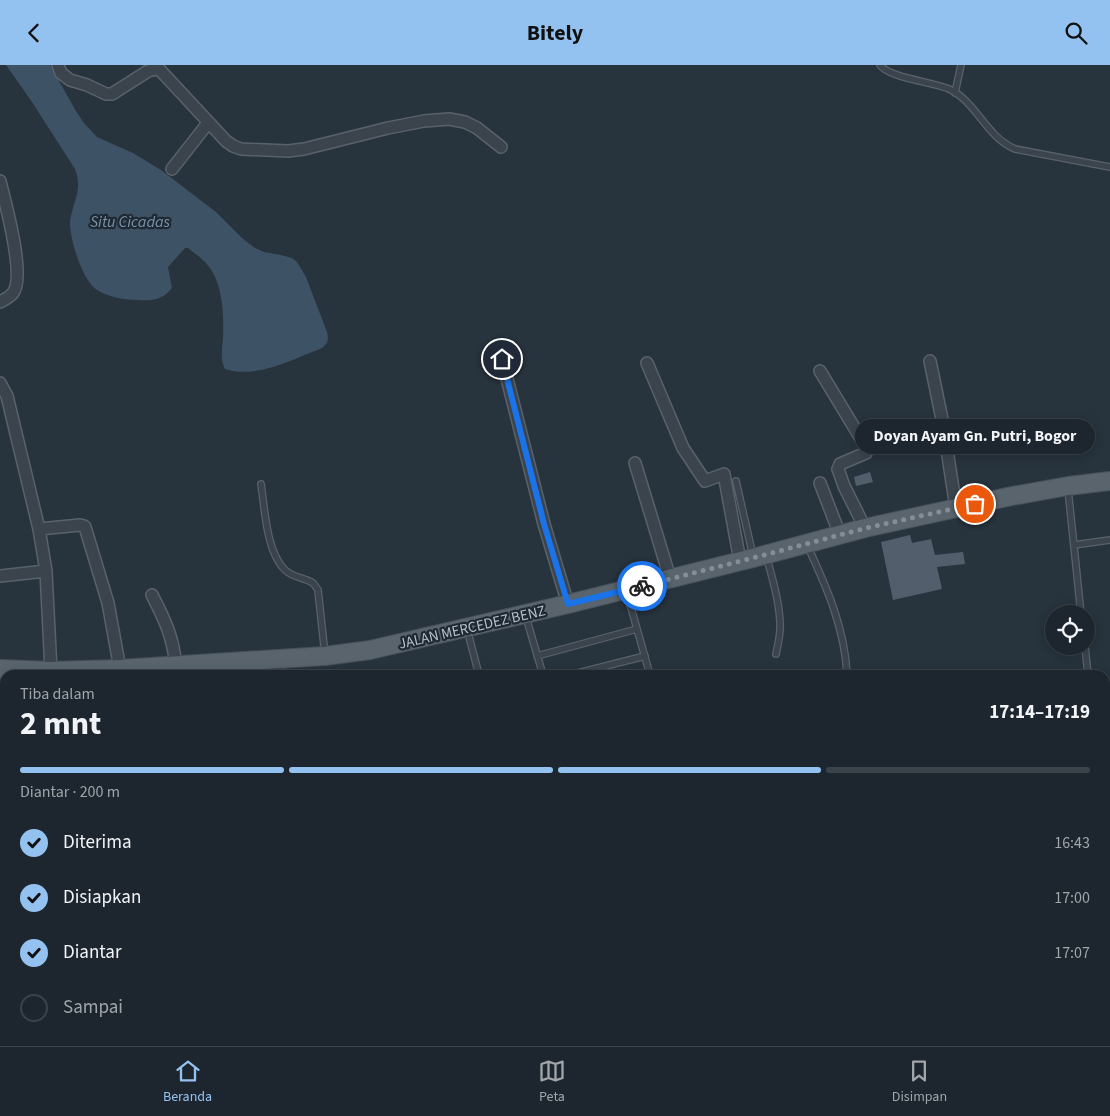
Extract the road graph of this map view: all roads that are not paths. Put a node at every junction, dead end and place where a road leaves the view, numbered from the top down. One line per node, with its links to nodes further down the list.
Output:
1 (58, 65): 5 (street)
2 (880, 65): 4 (lane)
3 (961, 65): 4 (lane)
4 (955, 93): 7 (lane)
5 (208, 123): 6 (street); 8 (street)
6 (501, 147)
7 (1110, 167)
8 (172, 169)
9 (0, 181): 10 (street)
10 (0, 302)
11 (502, 359): 38 (street)
12 (930, 361): 25 (street)
13 (647, 363): 32 (street)
14 (820, 371): 22 (street)
15 (0, 383): 16 (street)
16 (5, 411): 27 (street)
17 (636, 463): 35 (street)
18 (736, 481): 32 (lane)
19 (1110, 481): 23 (main road, JALAN MERCEDEZ BENZ)
20 (820, 483): 24 (street)
21 (261, 484): 45 (lane)
22 (844, 486): 24 (street); 26 (street)
23 (1068, 486): 25 (main road, JALAN MERCEDEZ BENZ); 31 (lane)
24 (825, 495): 28 (street)
25 (956, 508): 26 (main road, JALAN MERCEDEZ BENZ)
26 (866, 528): 28 (main road, JALAN MERCEDEZ BENZ)
27 (39, 529): 33 (street); 50 (street)
28 (840, 535): 30 (main road, JALAN MERCEDEZ BENZ)
29 (1110, 540): 31 (lane)
30 (807, 544): 32 (main road, JALAN MERCEDEZ BENZ); 60 (lane)
31 (1074, 545): 39 (lane)
32 (753, 558): 35 (main road, JALAN MERCEDEZ BENZ); 43 (lane)
33 (46, 571): 34 (street); 52 (street)
34 (0, 576)
35 (670, 579): 36 (main road, JALAN MERCEDEZ BENZ)
36 (626, 590): 38 (main road, JALAN MERCEDEZ BENZ); 42 (lane)
37 (152, 595): 48 (street)
38 (568, 604): 40 (main road, JALAN MERCEDEZ BENZ)
39 (1080, 605)
40 (525, 615): 41 (main road, JALAN MERCEDEZ BENZ); 46 (lane)
41 (467, 628): 45 (main road, JALAN MERCEDEZ BENZ); 56 (lane)
42 (637, 629): 46 (lane); 47 (lane)
43 (776, 654)
44 (1086, 655): 61 (lane)
45 (325, 656): 49 (main road, JALAN MERCEDEZ BENZ)
46 (537, 656): 57 (lane)
47 (645, 657): 58 (lane); 59 (lane)
48 (176, 666): 51 (main road, JALAN MERCEDEZ BENZ); 55 (main road, JALAN MERCEDEZ BENZ)
49 (278, 667): 51 (main road, JALAN MERCEDEZ BENZ)
50 (120, 669): 53 (main road, JALAN MERCEDEZ BENZ); 54 (main road, JALAN MERCEDEZ BENZ)
51 (221, 669)
52 (51, 670)
53 (86, 670)
54 (136, 670)
55 (158, 670)
56 (478, 670)
57 (541, 670)
58 (591, 670)
59 (649, 670)
60 (846, 670)
61 (1087, 670)

